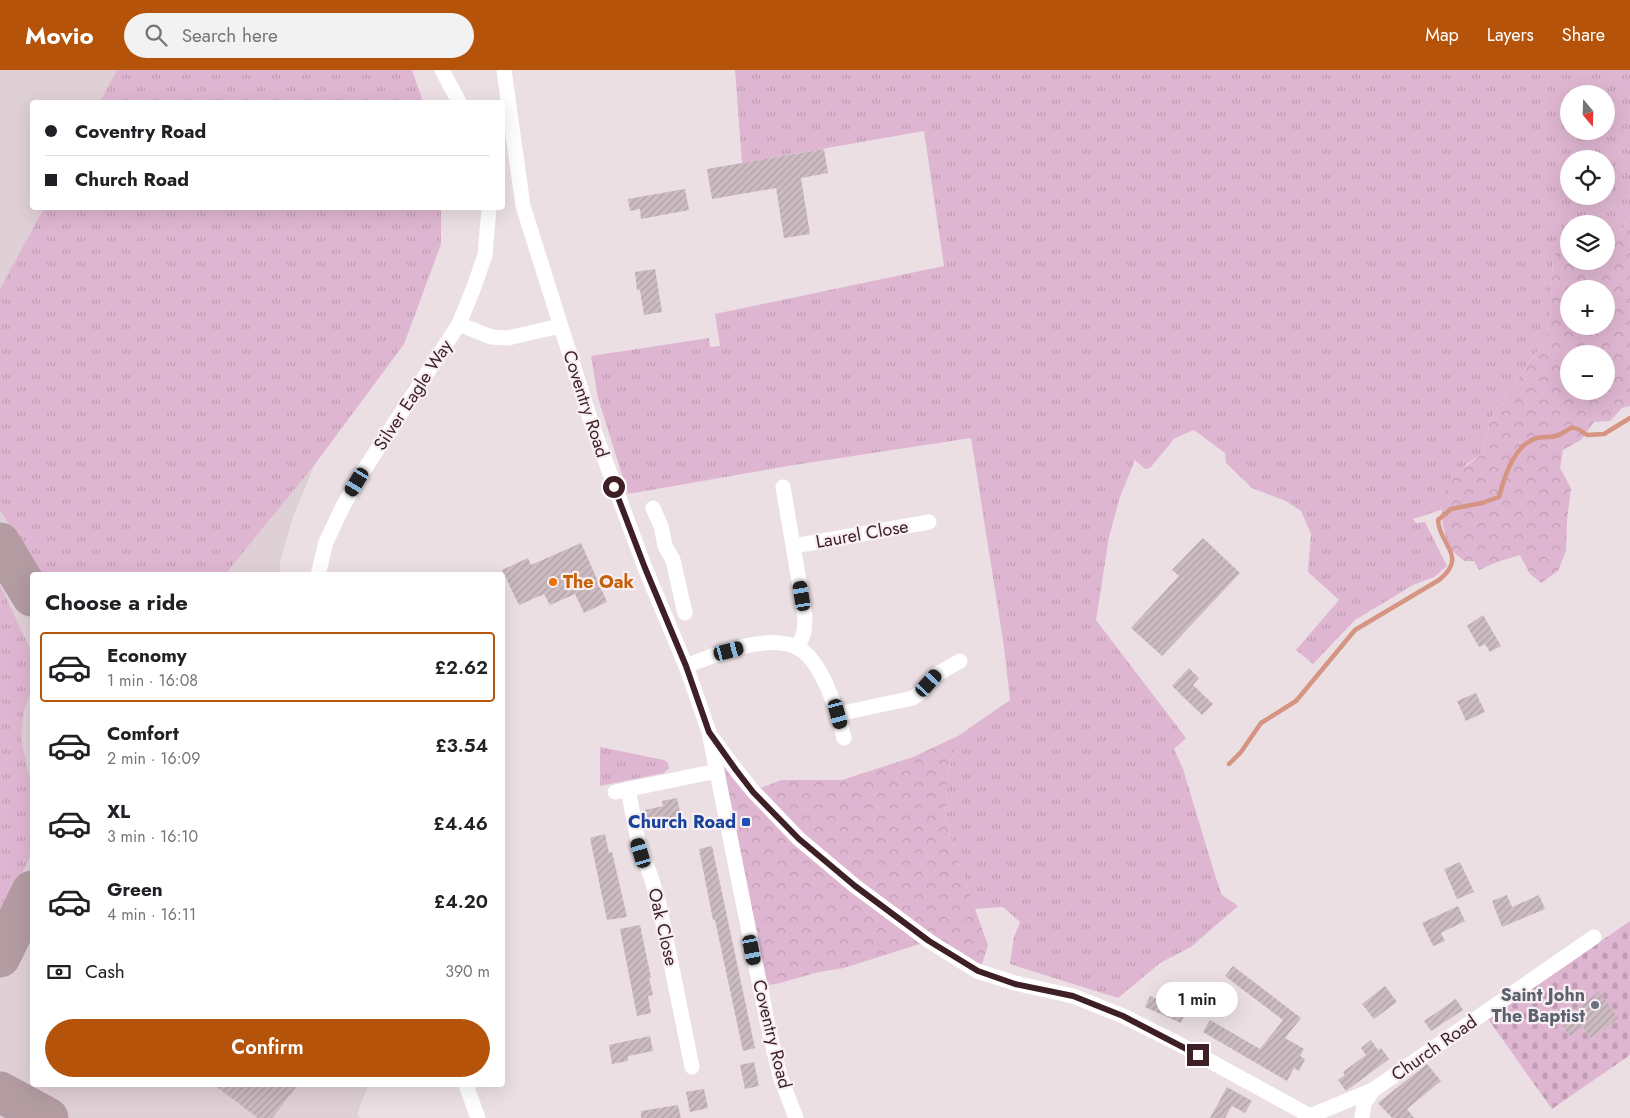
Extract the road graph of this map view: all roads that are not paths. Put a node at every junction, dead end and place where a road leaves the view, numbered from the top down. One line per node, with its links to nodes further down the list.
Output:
1 (442, 70): 3 (street)
2 (504, 70): 6 (street, Coventry Road)
3 (458, 100)
4 (488, 210): 5 (street, Silver Eagle Way)
5 (459, 324): 6 (street); 13 (street, Silver Eagle Way)
6 (560, 326): 12 (street, Coventry Road)
7 (783, 487): 11 (street)
8 (653, 508): 10 (street)
9 (929, 522): 11 (street, Laurel Close)
10 (665, 546): 12 (street); 14 (street)
11 (794, 546): 15 (street)
12 (639, 553): 17 (street, Coventry Road)
13 (319, 572)
14 (685, 612)
15 (798, 648): 17 (street); 18 (street)
16 (960, 661): 18 (street)
17 (686, 666): 19 (street, Coventry Road)
18 (838, 714): 20 (street)
19 (709, 732): 21 (street, Coventry Road); 26 (street, Church Road)
20 (844, 738)
21 (717, 771): 23 (street, Oak Close); 28 (street, Coventry Road)
22 (1594, 937): 25 (street, Church Road)
23 (692, 1067)
24 (467, 1087): 27 (street)
25 (1373, 1090): 26 (street, Church Road); 29 (street, Church Road)
26 (1312, 1117)
27 (478, 1118)
28 (796, 1118)
29 (1362, 1118)

